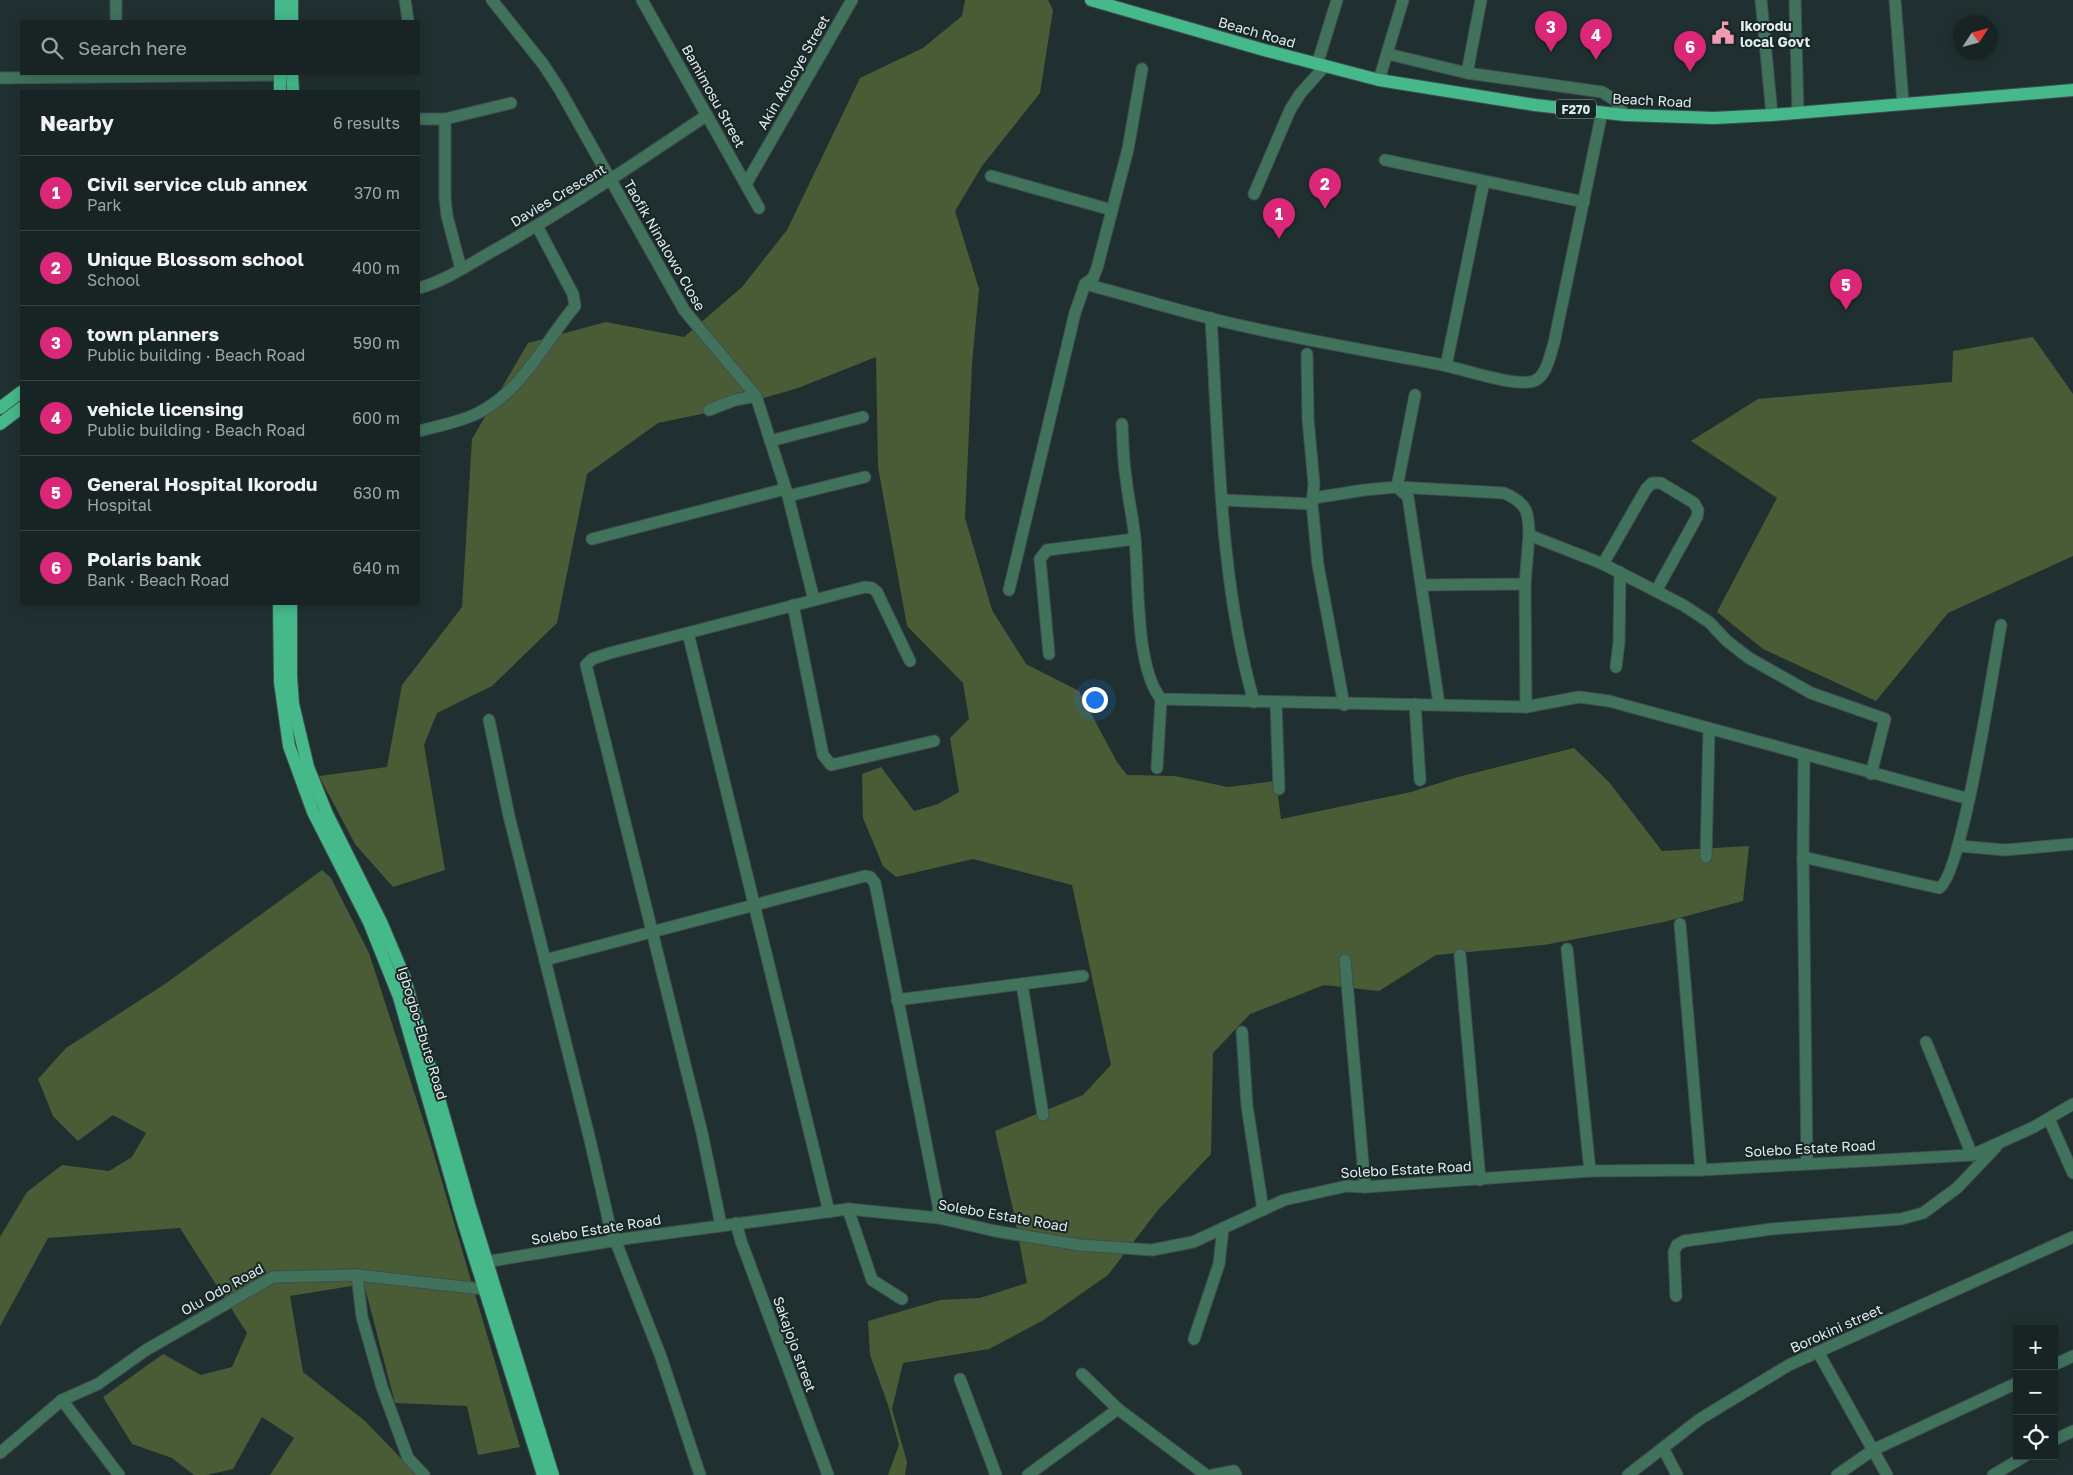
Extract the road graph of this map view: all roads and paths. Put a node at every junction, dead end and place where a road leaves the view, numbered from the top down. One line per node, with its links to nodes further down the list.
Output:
1 (116, 0): 16 (street)
2 (281, 0): 17 (main road)
3 (292, 0): 18 (main road)
4 (405, 0): 19 (street)
5 (492, 0): 45 (street, Taofik Ninalowo Close)
6 (642, 0): 37 (street, Bamimosu Street)
7 (852, 0): 46 (street, Akin Atoloye Street)
8 (1091, 0): 15 (main road, Beach Road / F270)
9 (1337, 0): 21 (street)
10 (1403, 0): 20 (street)
11 (1481, 0): 23 (street)
12 (1761, 0): 39 (street)
13 (1794, 0): 36 (street)
14 (1895, 0): 34 (street)
15 (1117, 3): 21 (main road, Beach Road / F270)
16 (116, 20)
17 (281, 20)
18 (292, 20)
19 (408, 20)
20 (1388, 54): 23 (street); 29 (street)
21 (1321, 66): 29 (main road, Beach Road / F270); 47 (street)
22 (1142, 69): 50 (street)
23 (1467, 73): 38 (street)
24 (201, 75): 27 (street)
25 (284, 75): 30 (main road)
26 (284, 75): 31 (main road)
27 (118, 76): 28 (street)
28 (0, 78)
29 (1379, 80): 35 (main road, Beach Road / F270)
30 (280, 90)
31 (292, 90)
32 (2073, 90): 34 (main road, Beach Road / F270)
33 (511, 103): 41 (street)
34 (1903, 103): 36 (main road, Beach Road / F270)
35 (1602, 112): 38 (main road, Beach Road / F270); 48 (street)
36 (1798, 113): 39 (main road, Beach Road / F270)
37 (707, 115): 45 (street, Davies Crescent); 46 (street, Bamimosu Street)
38 (1625, 115): 39 (main road, Beach Road / F270)
39 (1772, 115)
40 (420, 119): 41 (street)
41 (445, 119): 52 (street)
42 (1385, 160): 44 (street)
43 (991, 176): 50 (street)
44 (1484, 181): 48 (street); 57 (street)
45 (610, 182): 51 (street, Davies Crescent); 60 (street, Taofik Ninalowo Close)
46 (746, 184): 49 (street, Bamimosu Street)
47 (1254, 194)
48 (1584, 202): 57 (street)
49 (759, 208)
50 (1112, 210): 53 (street)
51 (537, 226): 52 (street, Davies Crescent); 67 (street)
52 (461, 269): 54 (street, Davies Crescent)
53 (1085, 284): 55 (street); 81 (street)
54 (420, 288)
55 (1211, 318): 57 (street); 72 (street)
56 (1308, 354): 73 (street)
57 (1446, 366)
58 (20, 393): 61 (main road)
59 (1415, 394): 70 (street)
60 (756, 396): 63 (street); 68 (street, Taofik Ninalowo Close)
61 (0, 408)
62 (20, 409): 65 (main road)
63 (709, 410)
64 (863, 417): 68 (street)
65 (0, 424)
66 (1122, 424): 76 (street)
67 (420, 431)
68 (770, 441): 71 (street, Taofik Ninalowo Close)
69 (866, 477): 71 (street)
70 (1398, 487): 73 (street); 74 (street); 80 (street)
71 (787, 492): 75 (street); 83 (street, Taofik Ninalowo Close)
72 (1222, 500): 73 (street); 93 (street)
73 (1313, 501): 95 (street)
74 (1529, 535): 77 (street); 79 (street)
75 (592, 539)
76 (1135, 539): 89 (street); 92 (street)
77 (1603, 564): 78 (street); 82 (street)
78 (1620, 572): 82 (street); 91 (street)
79 (1525, 584): 80 (street); 98 (street)
80 (1422, 585): 97 (street)
81 (1009, 590)
82 (1656, 591): 104 (street)
83 (814, 600): 86 (street); 90 (street)
84 (279, 605): 144 (main road, Igbogbo-Ebute Road)
85 (291, 605): 144 (main road, Igbogbo-Ebute Road)
86 (793, 605): 88 (street); 101 (street)
87 (2001, 625): 107 (street)
88 (688, 633): 112 (street); 114 (street)
89 (1049, 654)
90 (910, 661)
91 (1616, 667)
92 (1161, 699): 93 (street); 103 (street)
93 (1254, 702): 94 (street)
94 (1276, 703): 95 (street); 106 (street)
95 (1344, 704): 96 (street)
96 (1415, 704): 97 (street); 105 (street)
97 (1439, 704): 98 (street)
98 (1526, 706): 100 (street)
99 (489, 720): 117 (street)
100 (1709, 730): 102 (street); 110 (street)
101 (934, 741)
102 (1804, 756): 104 (street); 111 (street)
103 (1157, 768)
104 (1871, 774): 107 (street)
105 (1420, 780)
106 (1279, 789)
107 (1969, 799): 109 (street)
108 (2073, 844): 109 (street)
109 (1959, 846): 111 (street)
110 (1706, 857)
111 (1803, 857): 129 (street)
112 (753, 905): 114 (street); 121 (street); 137 (street)
113 (1680, 924): 130 (street)
114 (652, 931): 117 (street); 140 (street)
115 (1567, 949): 131 (street)
116 (1460, 955): 133 (street)
117 (545, 960): 143 (street)
118 (1345, 960): 134 (street)
119 (1083, 976): 120 (street)
120 (1022, 984): 121 (street); 125 (street)
121 (897, 1000): 138 (street)
122 (1242, 1032): 136 (street)
123 (1926, 1042): 128 (street)
124 (2073, 1104): 126 (street, Solebo Estate Road)
125 (1043, 1114)
126 (2049, 1119): 127 (street, Solebo Estate Road); 132 (street)
127 (1999, 1144): 128 (street, Solebo Estate Road); 147 (street)
128 (1972, 1154): 129 (street, Solebo Estate Road)
129 (1807, 1163): 130 (street, Solebo Estate Road)
130 (1701, 1170): 131 (street, Solebo Estate Road)
131 (1590, 1171): 133 (street, Solebo Estate Road)
132 (2073, 1173)
133 (1480, 1180): 134 (street, Solebo Estate Road)
134 (1366, 1187): 136 (street, Solebo Estate Road)
135 (848, 1209): 137 (street, Solebo Estate Road); 138 (street, Solebo Estate Road); 148 (street)
136 (1263, 1210): 141 (street, Solebo Estate Road)
137 (829, 1212): 139 (street, Solebo Estate Road)
138 (938, 1218): 141 (street, Solebo Estate Road)
139 (736, 1223): 140 (street, Solebo Estate Road); 169 (street, Sakajojo street)
140 (721, 1225): 143 (street, Solebo Estate Road)
141 (1223, 1228): 149 (street)
142 (2073, 1237): 150 (street, Borokini street)
143 (615, 1240): 144 (street, Solebo Estate Road); 168 (street)
144 (482, 1262): 146 (main road, Igbogbo-Ebute Road)
145 (357, 1275): 146 (street, Olu Odo Road); 156 (street, Olu Odo Road); 165 (street)
146 (491, 1290): 166 (main road, Igbogbo-Ebute Road); 167 (main road, Igbogbo-Ebute Road)
147 (1676, 1296)
148 (902, 1299)
149 (1194, 1340)
150 (1818, 1352): 160 (street, Borokini street); 161 (street)
151 (2073, 1356): 152 (street)
152 (2058, 1363)
153 (1082, 1374): 157 (street)
154 (960, 1379): 170 (street)
155 (2013, 1385): 161 (street)
156 (62, 1400): 162 (street, Olu Odo Road); 164 (street)
157 (1118, 1409): 171 (street); 172 (street)
158 (2073, 1431): 159 (street)
159 (2058, 1438)
160 (1663, 1448): 175 (street, Borokini street); 176 (street)
161 (1873, 1450): 177 (street); 178 (street)
162 (0, 1453)
163 (2018, 1460): 179 (street)
164 (119, 1475)
165 (424, 1475)
166 (543, 1475)
167 (553, 1475)
168 (700, 1475)
169 (828, 1475)
170 (996, 1475)
171 (1028, 1475)
172 (1206, 1475)
173 (1213, 1475): 174 (street)
174 (1236, 1475)
175 (1628, 1475)
176 (1677, 1475)
177 (1837, 1475)
178 (1887, 1475)
179 (1993, 1475)

